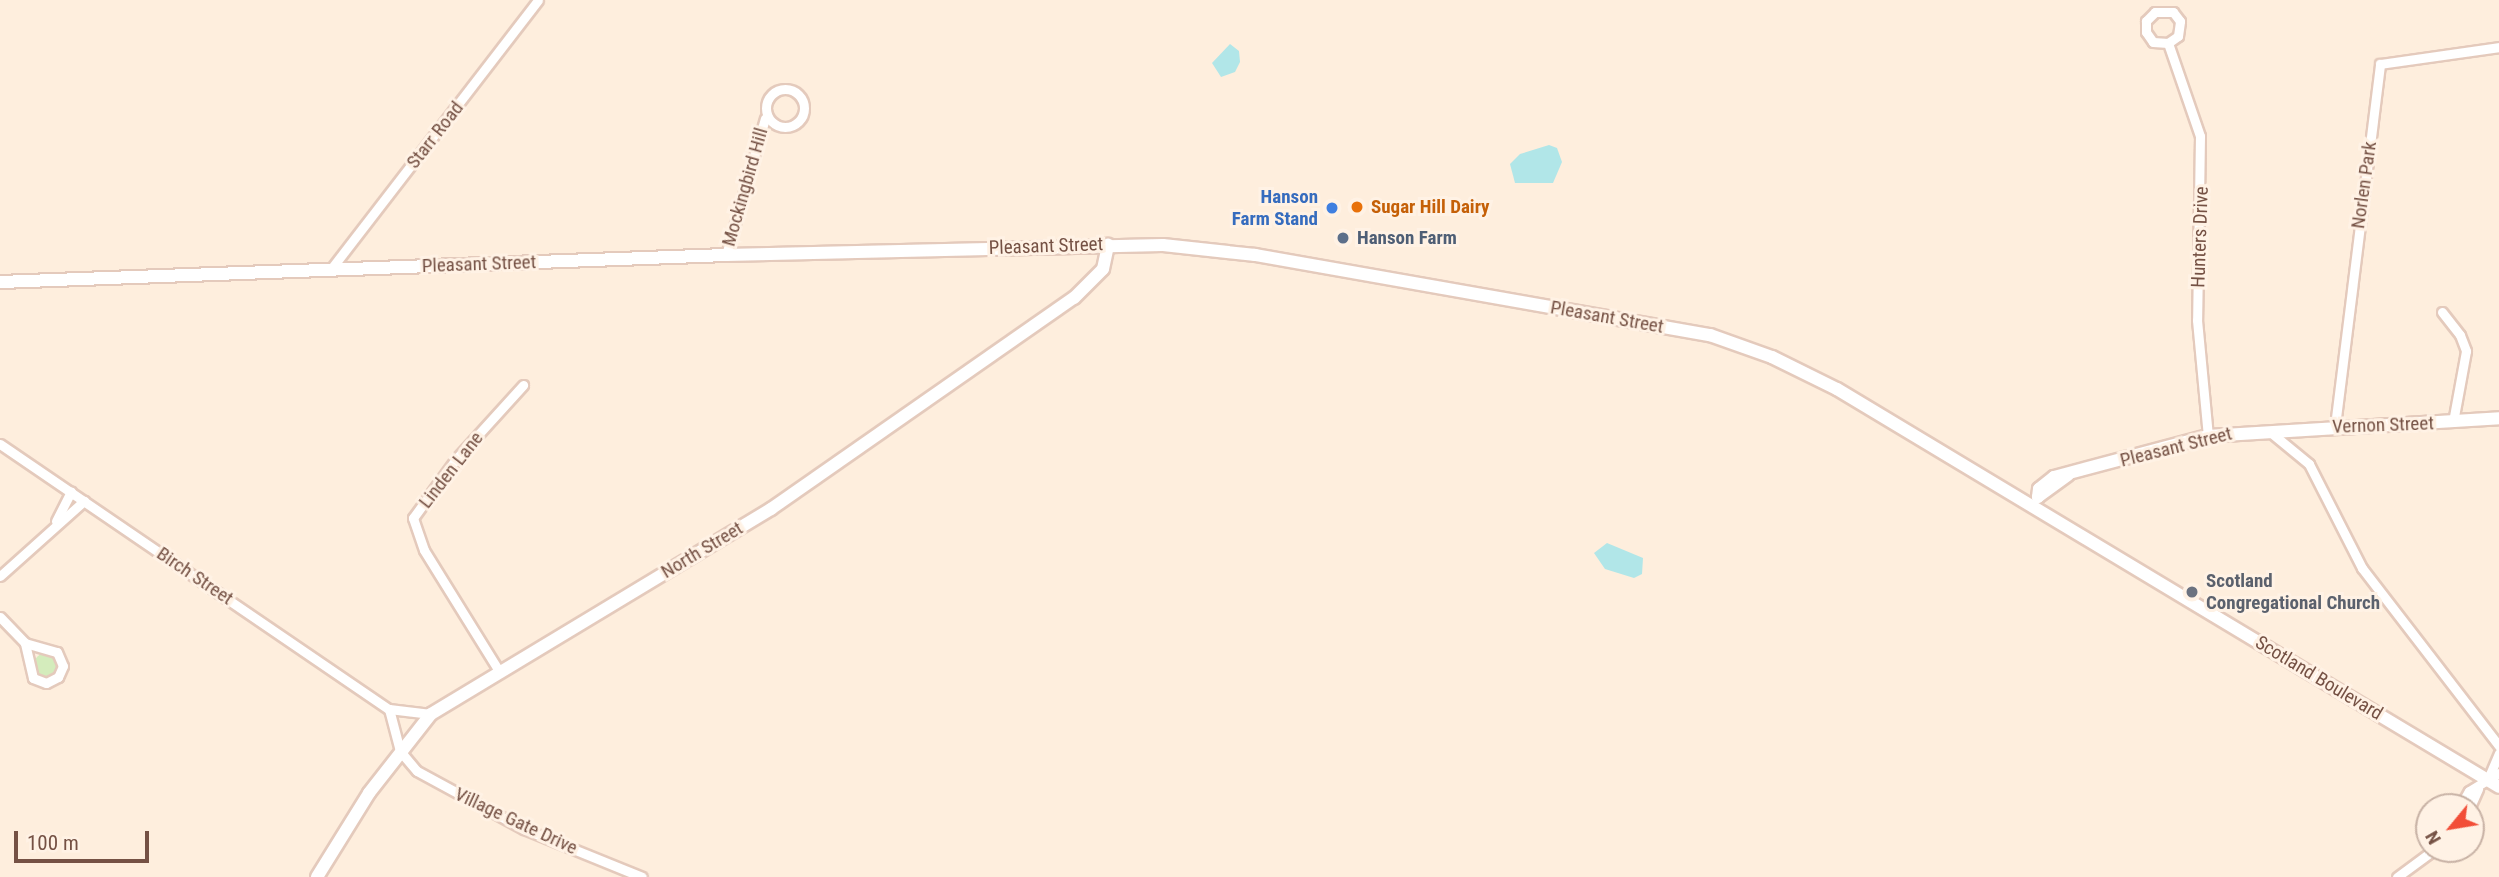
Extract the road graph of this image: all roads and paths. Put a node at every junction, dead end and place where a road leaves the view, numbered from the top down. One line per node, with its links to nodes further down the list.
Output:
1 (538, 0): 7 (street, Starr Road)
2 (2168, 43): 2 (street, Hunters Drive); 15 (street, Hunters Drive)
3 (2499, 47): 13 (street, Norlen Park)
4 (765, 118): 4 (street, Mockingbird Hill); 6 (street, Mockingbird Hill)
5 (1108, 245): 6 (main road, Pleasant Street); 19 (main road, Pleasant Street); 24 (main road, North Street)
6 (726, 255): 7 (main road, Pleasant Street)
7 (331, 269): 8 (main road, Pleasant Street)
8 (0, 282)
9 (2442, 312): 12 (street)
10 (523, 385): 24 (street, Linden Lane)
11 (2499, 418): 12 (main road, Vernon Street)
12 (2454, 422): 13 (main road, Vernon Street)
13 (2335, 426): 14 (main road, Vernon Street)
14 (2267, 429): 15 (main road, Pleasant Street); 27 (street)
15 (2208, 436): 19 (main road, Pleasant Street)
16 (0, 444): 17 (street, Birch Street)
17 (71, 492): 18 (street, Birch Street); 20 (street)
18 (84, 501): 20 (street); 25 (street, Birch Street)
19 (2034, 501): 30 (main road, Scotland Boulevard)
20 (55, 523): 21 (street)
21 (0, 576)
22 (0, 617): 23 (street)
23 (25, 643): 23 (street)
24 (499, 671): 26 (main road, North Street)
25 (389, 709): 26 (street, Birch Street); 28 (street)
26 (431, 714): 28 (main road, North Street)
27 (2499, 746)
28 (400, 751): 34 (main road, North Street); 35 (street, Village Gate Drive)
29 (2499, 753): 30 (street)
30 (2488, 781): 31 (main road); 32 (street)
31 (2499, 787)
32 (2468, 793)
33 (2416, 863): 36 (street)
34 (317, 877)
35 (642, 877)
36 (2397, 877)

